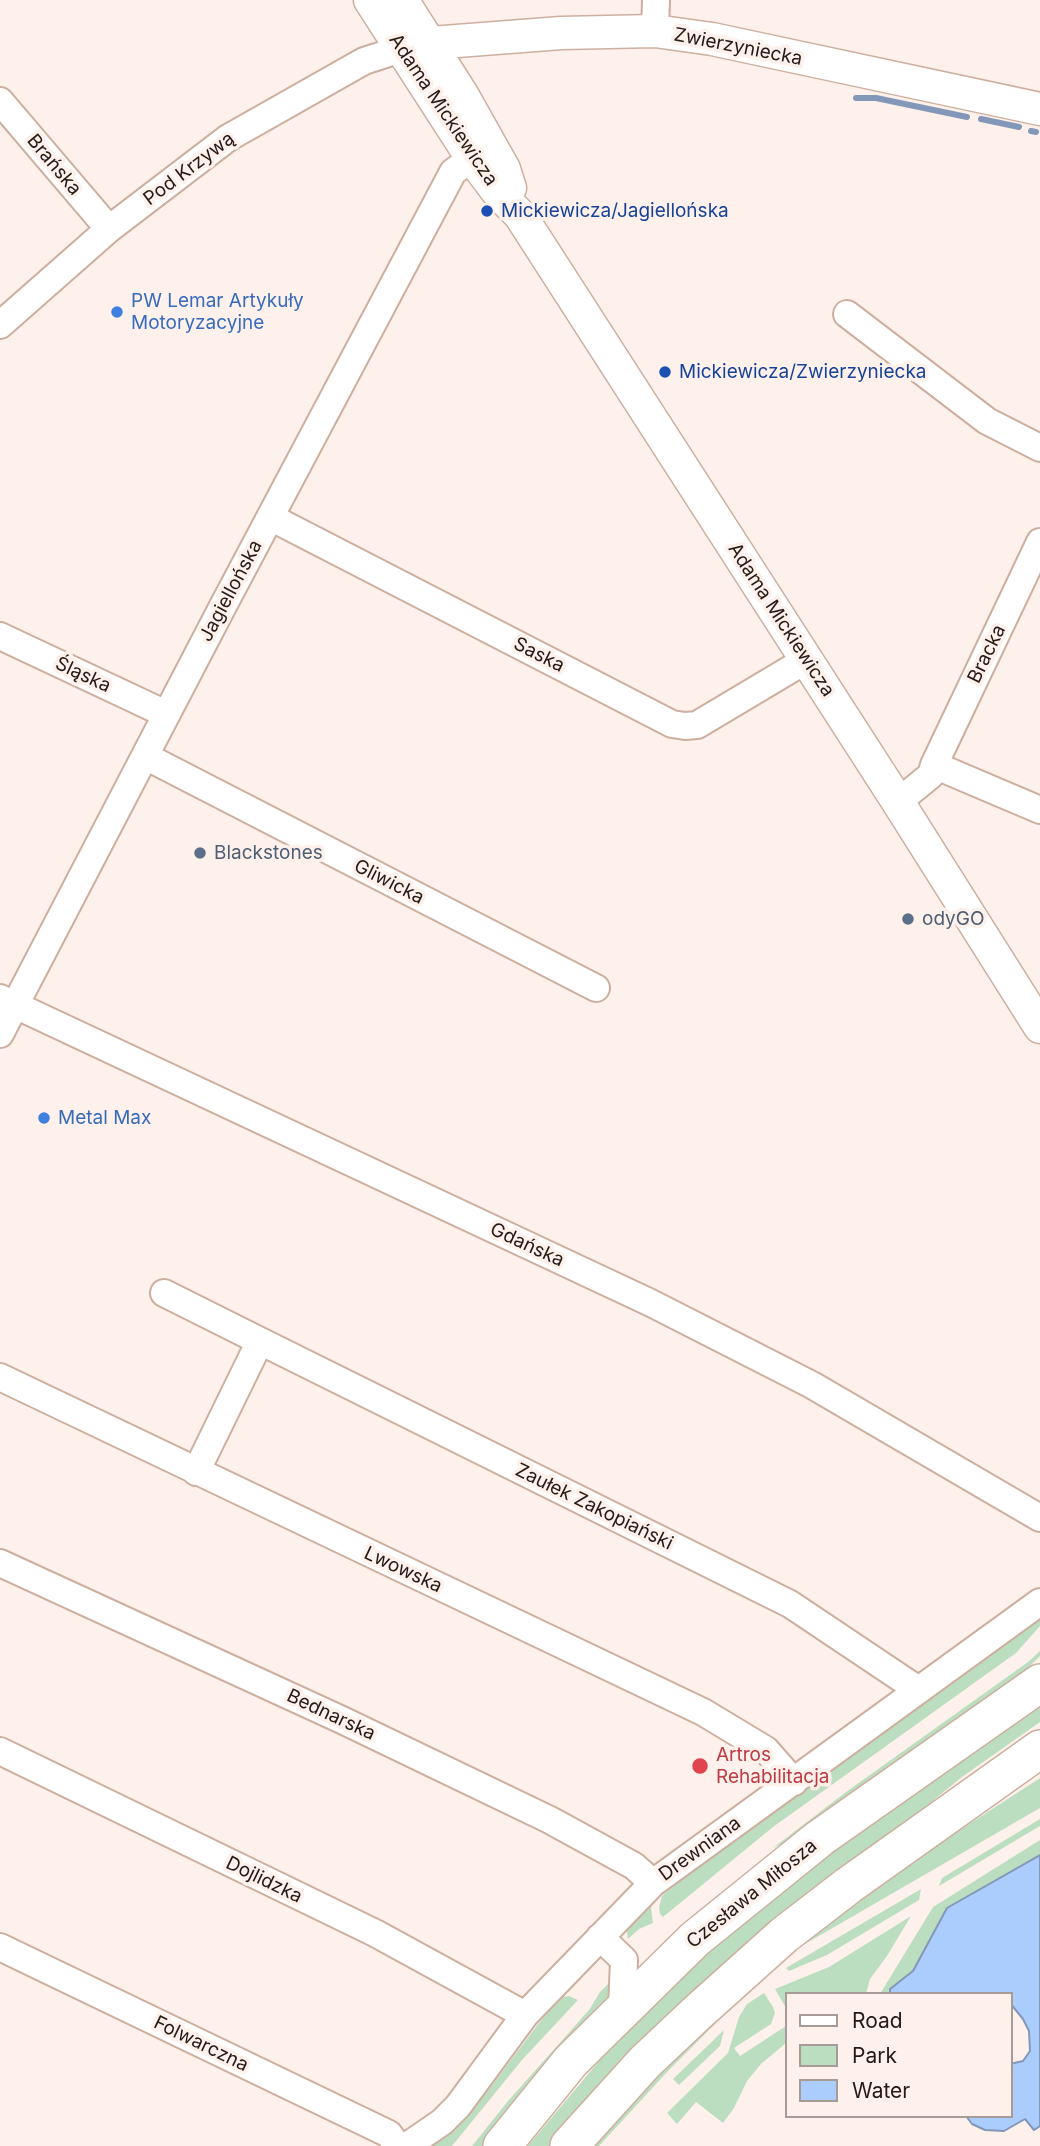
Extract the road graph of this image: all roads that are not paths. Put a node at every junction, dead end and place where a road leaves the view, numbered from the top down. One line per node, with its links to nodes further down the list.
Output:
1 (370, 0): 4 (street, Adama Mickiewicza)
2 (402, 0): 4 (street, Adama Mickiewicza)
3 (656, 15): 4 (street, Zwierzyniecka); 6 (street, Zwierzyniecka)
4 (416, 46): 7 (street, Adama Mickiewicza); 8 (street, Adama Mickiewicza); 9 (street, Pod Krzywą)
5 (0, 101): 9 (street, Brańska)
6 (1040, 109)
7 (472, 158): 8 (street, Adama Mickiewicza); 13 (street, Jagiellońska)
8 (520, 215): 16 (street, Adama Mickiewicza)
9 (109, 229): 11 (street, Pod Krzywą)
10 (847, 314): 12 (street)
11 (0, 324)
12 (1040, 448)
13 (270, 517): 16 (street, Saska); 17 (street, Jagiellońska)
14 (1040, 542): 19 (street, Bracka)
15 (0, 636): 17 (street, Śląska)
16 (806, 660): 20 (street, Adama Mickiewicza)
17 (166, 714): 18 (street, Jagiellońska)
18 (145, 756): 22 (street, Gliwicka); 23 (street, Jagiellońska)
19 (934, 765): 20 (street, Bracka); 21 (street)
20 (898, 802): 24 (street, Adama Mickiewicza)
21 (1040, 810)
22 (596, 988)
23 (8, 1001): 25 (street, Jagiellońska); 30 (street, Gdańska)
24 (1040, 1027)
25 (0, 1034)
26 (164, 1293): 27 (street, Zaułek Zakopiański)
27 (260, 1342): 29 (street); 34 (street, Zaułek Zakopiański)
28 (0, 1377): 29 (street, Lwowska)
29 (195, 1472): 37 (street, Lwowska)
30 (1040, 1518)
31 (0, 1563): 38 (street, Bednarska)
32 (1040, 1602): 34 (street, Drewniana)
33 (1040, 1683): 41 (main road, Czesława Miłosza)
34 (917, 1689): 37 (street, Drewniana)
35 (1040, 1749): 48 (main road)
36 (0, 1751): 44 (street, Dojlidzka)
37 (794, 1782): 38 (street, Drewniana)
38 (653, 1883): 39 (street, Drewniana)
39 (600, 1937): 42 (street); 44 (street, Drewniana)
40 (0, 1947): 45 (street, Folwarczna)
41 (678, 1955): 42 (street); 43 (main road, Czesława Miłosza)
42 (624, 1960): 43 (street)
43 (622, 2009): 47 (main road, Czesława Miłosza)
44 (525, 2015): 46 (street, Drewniana)
45 (397, 2146)
46 (407, 2146)
47 (502, 2146)
48 (569, 2146)

